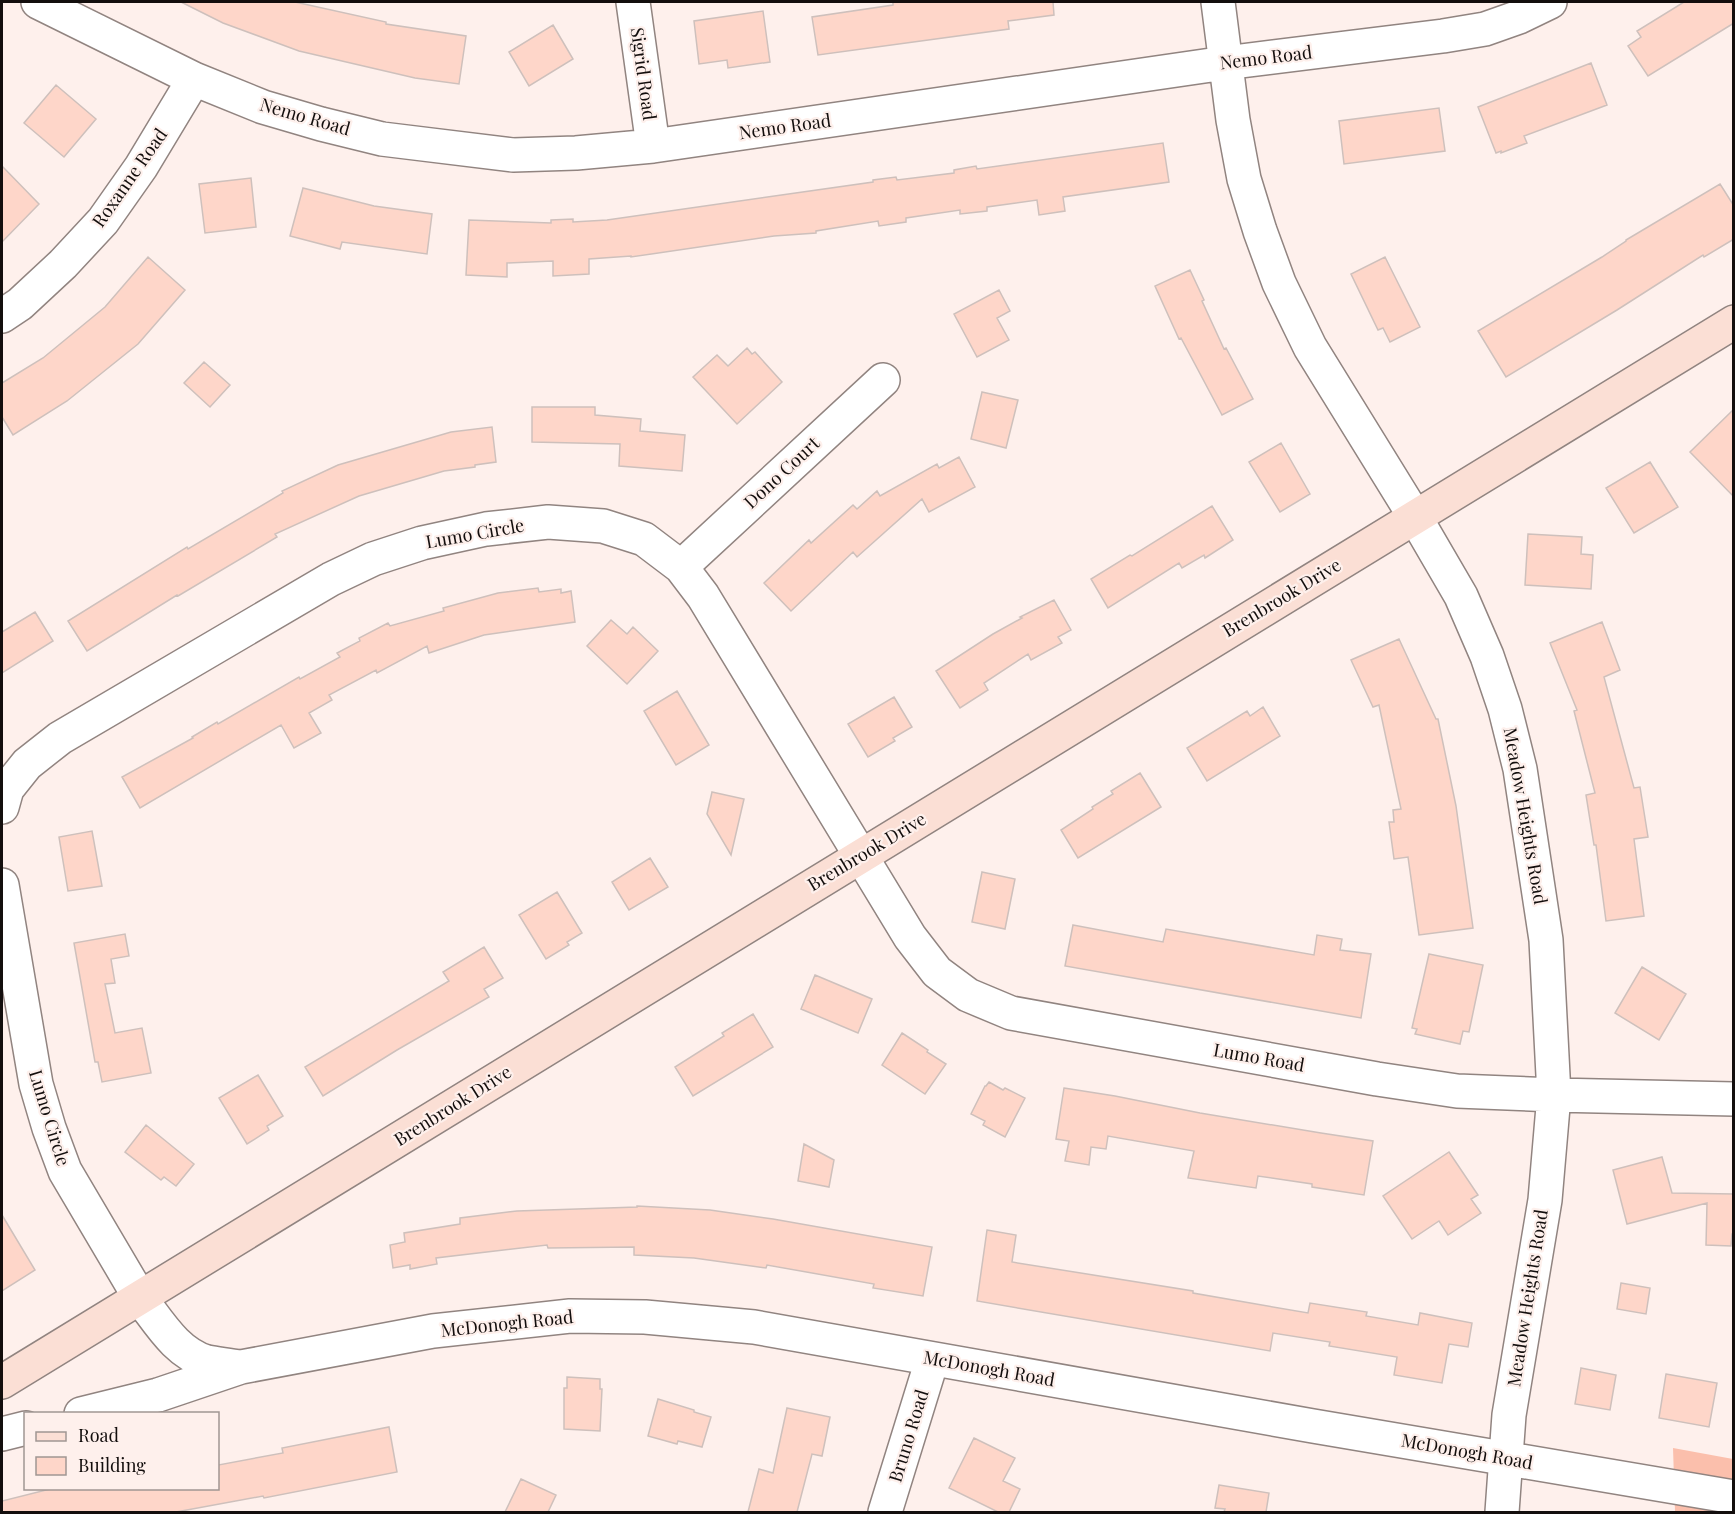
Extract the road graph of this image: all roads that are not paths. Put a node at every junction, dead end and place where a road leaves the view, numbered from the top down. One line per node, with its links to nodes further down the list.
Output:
1 (38, 2): 6 (street, Nemo Road)
2 (633, 2): 7 (street, Sigrid Road)
3 (1218, 2): 5 (street, Meadow Heights Road)
4 (1550, 2): 5 (street, Nemo Road)
5 (1225, 63): 7 (street, Nemo Road); 11 (street, Meadow Heights Road)
6 (194, 79): 7 (street, Nemo Road); 8 (street, Roxanne Road)
7 (653, 147)
8 (2, 316)
9 (1734, 322): 11 (main road, Brenbrook Drive)
10 (883, 380): 12 (street, Dono Court)
11 (1415, 517): 14 (main road, Brenbrook Drive); 16 (street, Meadow Heights Road)
12 (681, 567): 13 (street, Lumo Circle); 14 (street, Lumo Circle)
13 (2, 807)
14 (860, 856): 16 (street, Lumo Road); 18 (main road, Brenbrook Drive)
15 (2, 885): 18 (street, Lumo Circle)
16 (1554, 1095): 17 (street, Lumo Road); 25 (street, Meadow Heights Road)
17 (1734, 1099)
18 (140, 1298): 20 (street, McDonogh Road); 21 (main road, Brenbrook Drive)
19 (932, 1360): 20 (street, McDonogh Road); 25 (street, McDonogh Road); 27 (street, Bruno Road)
20 (241, 1367): 22 (street, McDonogh Road)
21 (2, 1382)
22 (85, 1412)
23 (24, 1428): 24 (street)
24 (2, 1434)
25 (1505, 1458): 26 (street, McDonogh Road); 28 (street, Meadow Heights Road)
26 (1734, 1497)
27 (885, 1512)
28 (1502, 1512)

